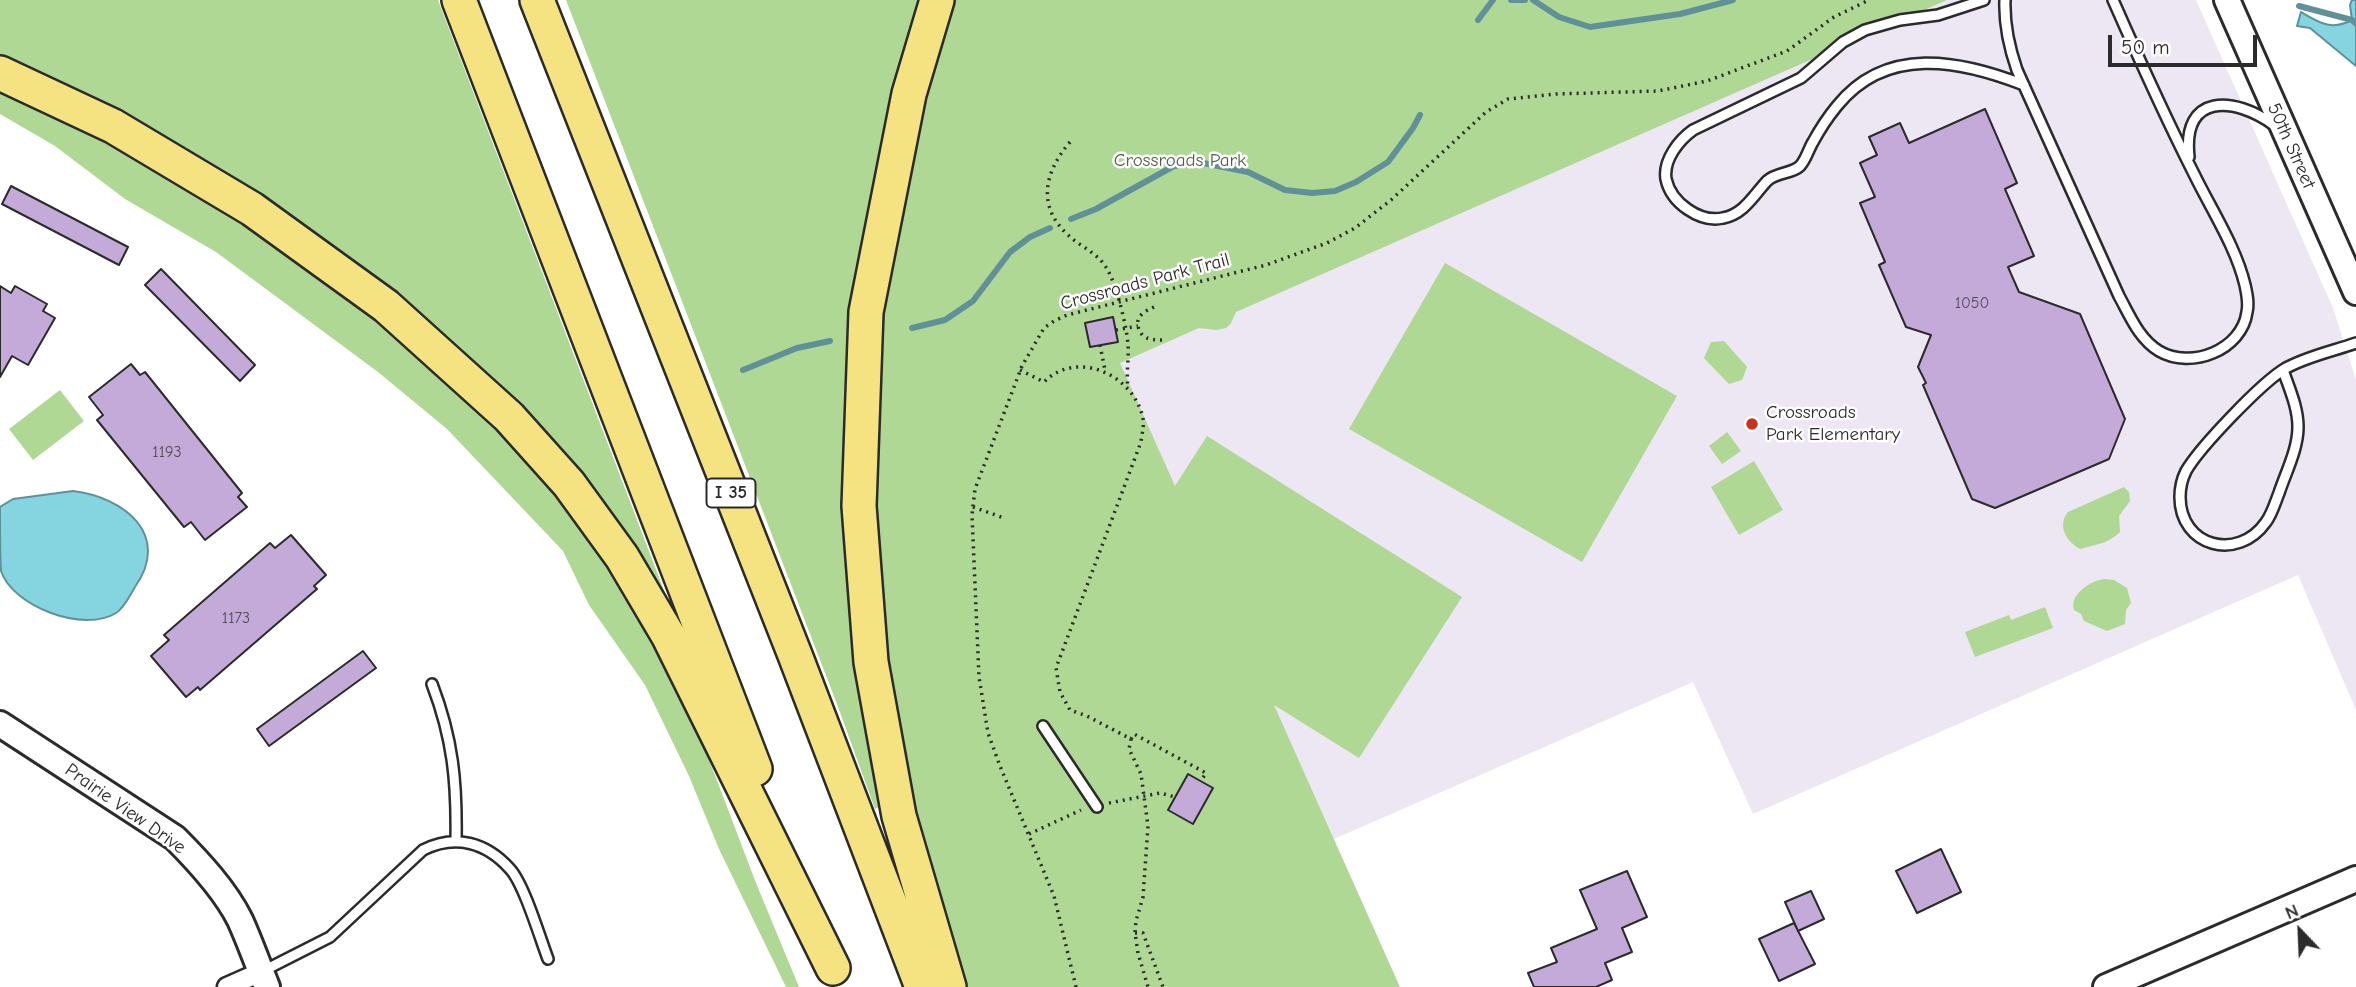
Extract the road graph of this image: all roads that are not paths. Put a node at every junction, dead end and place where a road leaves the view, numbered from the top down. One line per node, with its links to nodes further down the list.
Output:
1 (459, 0): 22 (highway)
2 (537, 0): 25 (highway, I 35)
3 (937, 0): 26 (highway)
4 (1984, 0): 9 (lane)
5 (2005, 0): 9 (lane)
6 (2113, 0): 11 (lane)
7 (2227, 0): 10 (main road, 50th Street)
8 (0, 73): 22 (highway)
9 (2024, 85): 11 (lane)
10 (2289, 141): 11 (lane); 12 (main road, 50th Street)
11 (2190, 166)
12 (2356, 292)
13 (2356, 343): 14 (lane)
14 (2283, 370): 14 (lane)
15 (432, 684): 19 (lane)
16 (0, 724): 23 (main road, Prairie View Drive)
17 (1043, 726): 18 (lane)
18 (1096, 805)
19 (456, 840): 21 (lane); 23 (lane)
20 (2356, 879): 27 (main road)
21 (548, 959)
22 (836, 978)
23 (264, 979): 24 (street)
24 (227, 987)
25 (922, 987)
26 (949, 987)
27 (2106, 987)

